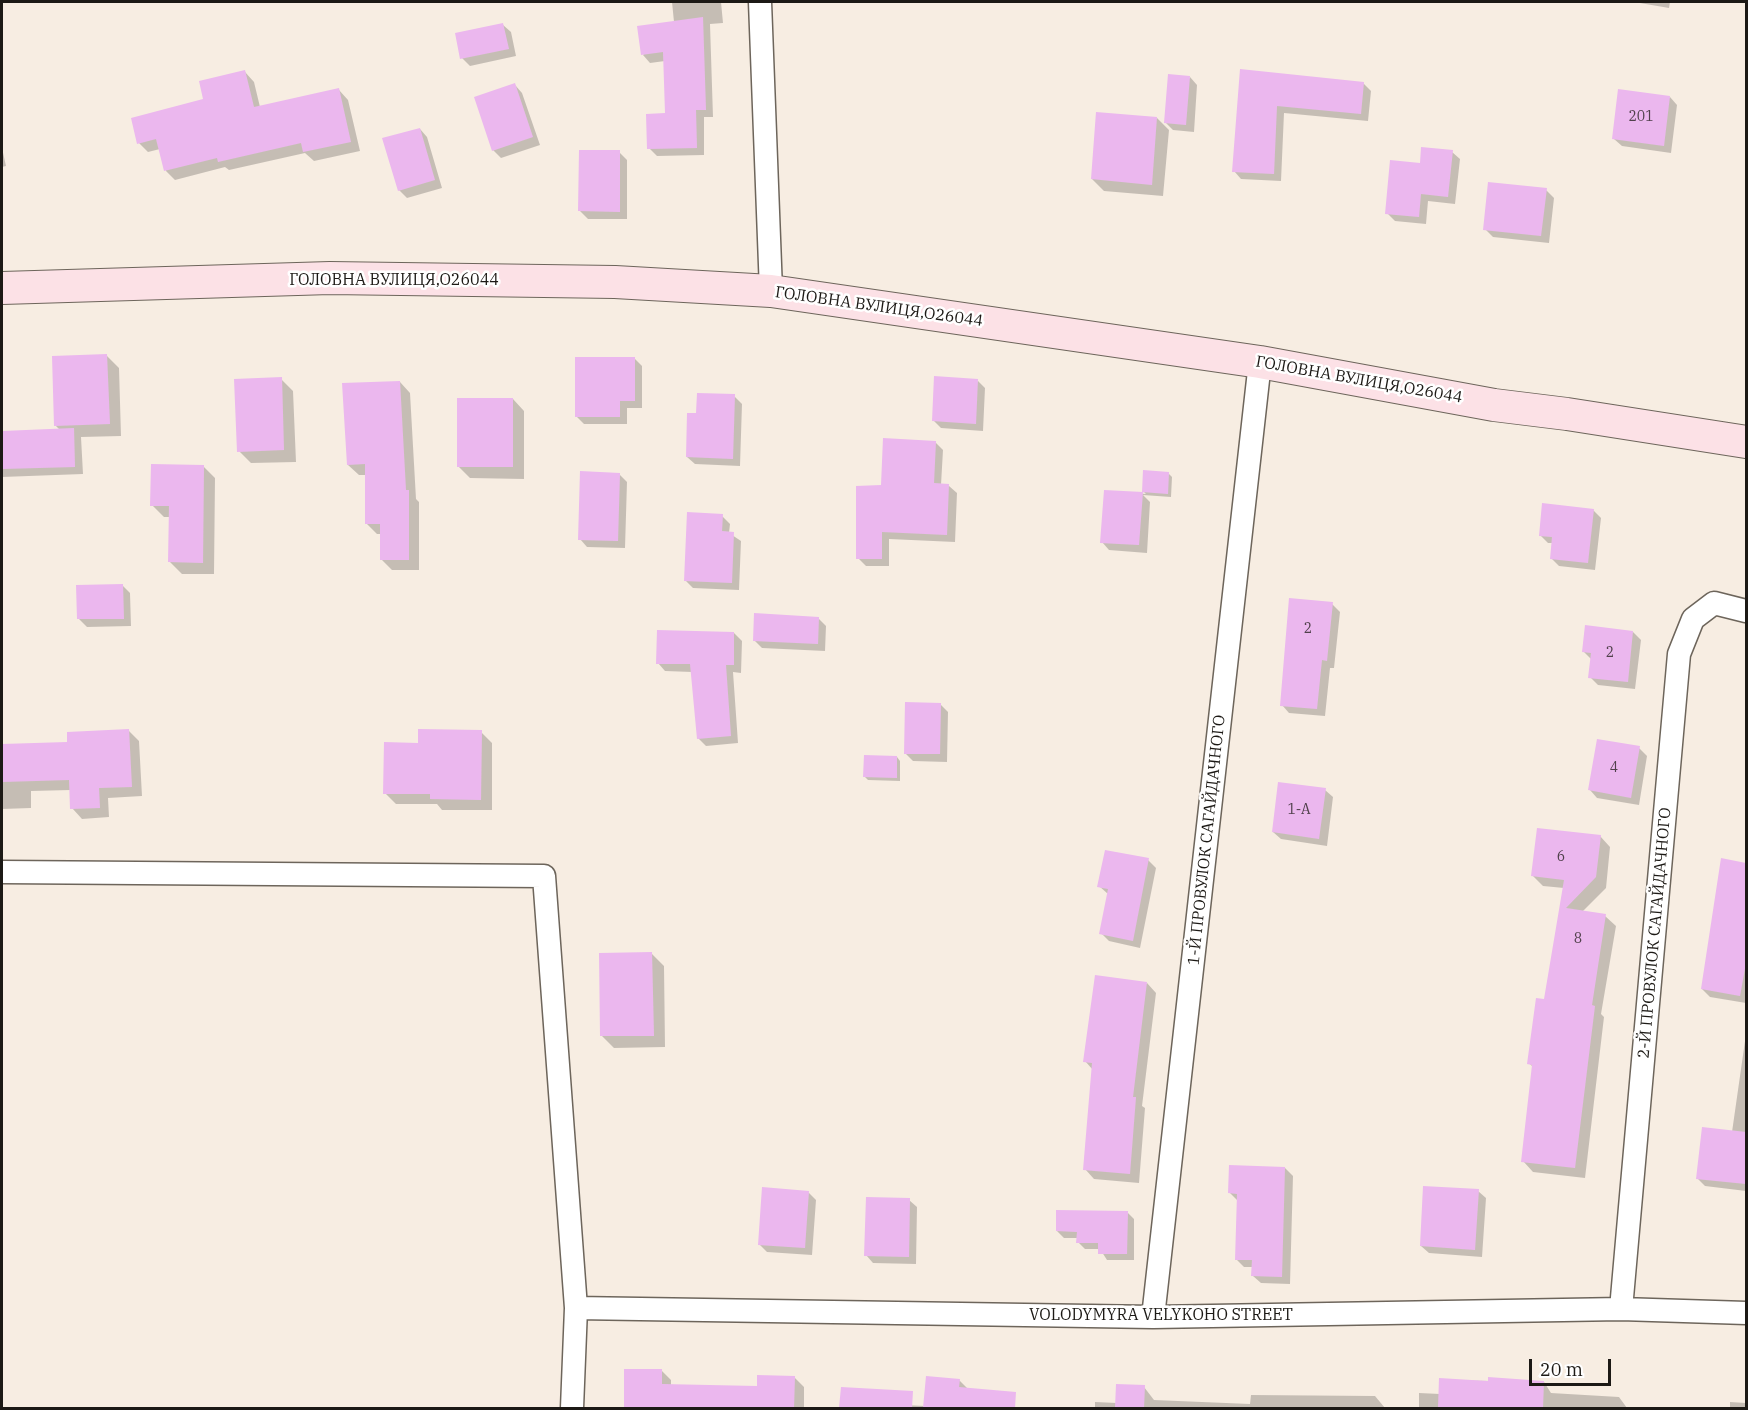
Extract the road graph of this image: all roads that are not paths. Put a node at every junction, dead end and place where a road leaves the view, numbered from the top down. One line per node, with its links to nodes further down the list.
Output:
1 (760, 2): 3 (street)
2 (2, 288): 3 (main road, ГОЛОВНА ВУЛИЦЯ,О26044)
3 (771, 291): 4 (main road, ГОЛОВНА ВУЛИЦЯ,О26044)
4 (1260, 362): 5 (main road, ГОЛОВНА ВУЛИЦЯ,О26044); 11 (street, 1-Й ПРОВУЛОК САГАЙДАЧНОГО)
5 (1746, 442)
6 (1746, 610): 9 (street, 2-Й ПРОВУЛОК САГАЙДАЧНОГО)
7 (2, 872): 8 (street)
8 (576, 1308): 11 (street, VOLODYMYRA VELYKOHO STREET); 12 (street)
9 (1621, 1309): 10 (street, VOLODYMYRA VELYKOHO STREET); 11 (street, VOLODYMYRA VELYKOHO STREET)
10 (1746, 1313)
11 (1154, 1317)
12 (572, 1408)

